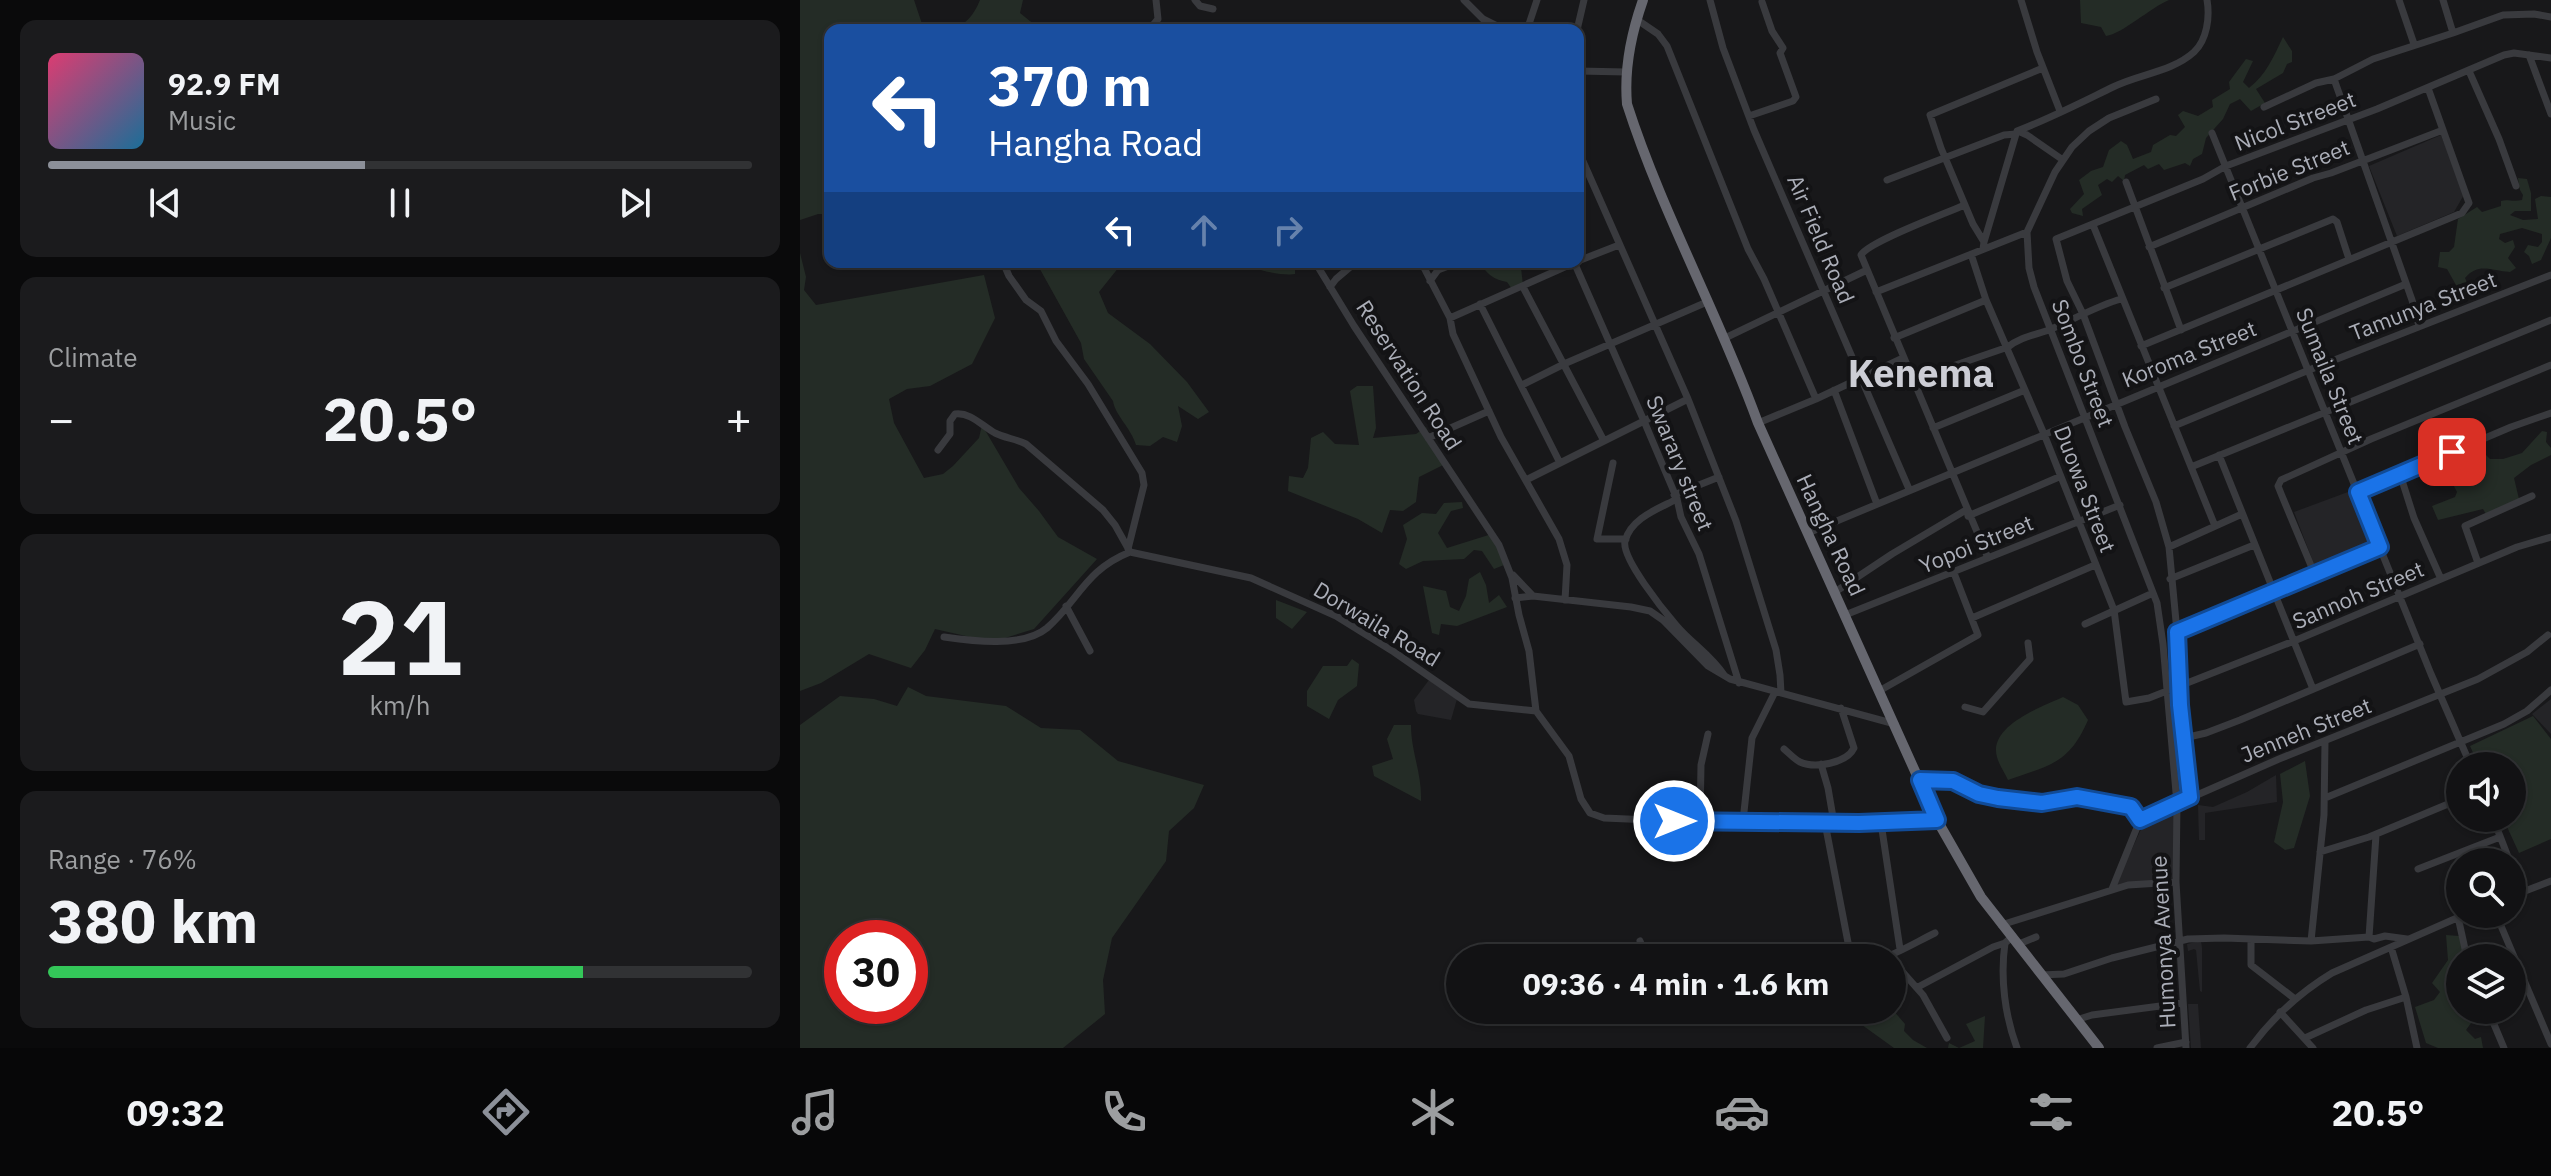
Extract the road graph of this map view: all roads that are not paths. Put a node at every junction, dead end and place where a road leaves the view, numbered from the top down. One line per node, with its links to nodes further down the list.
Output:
1 (1156, 0): 16 (street)
2 (1195, 0): 13 (street)
3 (1464, 0): 17 (street)
4 (1537, 0): 18 (street)
5 (1584, 0): 19 (street)
6 (1643, 0): 15 (highway, Hangha Road)
7 (1710, 0): 34 (street, Air Field Road)
8 (2021, 0): 24 (street)
9 (2207, 0): 32 (street)
10 (2399, 0): 21 (street)
11 (2443, 0): 20 (street)
12 (1762, 2): 34 (street)
13 (1213, 9)
14 (2551, 17): 20 (street)
15 (1636, 19): 27 (highway, Hangha Road); 81 (street)
16 (1154, 24)
17 (1493, 24)
18 (1529, 24)
19 (1578, 24)
20 (2453, 33): 21 (street)
21 (2414, 44): 28 (street)
22 (2529, 55): 23 (street, Nicol Streeet); 26 (street, Nicol Streeet); 33 (street)
23 (2551, 58)
24 (2043, 68): 32 (street); 39 (street)
25 (1584, 71): 27 (street)
26 (2469, 71): 29 (street, Nicol Streeet); 46 (street)
27 (1626, 72): 79 (highway, Hangha Road)
28 (2334, 79): 31 (street); 35 (street)
29 (2428, 88): 35 (street, Nicol Streeet); 36 (street)
30 (2156, 99): 40 (street, Sombo Street)
31 (2264, 107)
32 (2060, 111): 37 (street)
33 (2551, 114)
34 (1749, 116): 75 (street, Air Field Road)
35 (2348, 119): 41 (street); 43 (street, Nicol Streeet)
36 (2443, 130): 41 (street, Forbie Street); 52 (street)
37 (2017, 132): 39 (street); 40 (street); 54 (street)
38 (2212, 133): 43 (street, Sumaila Street)
39 (1946, 157): 44 (street); 47 (street)
40 (2063, 160): 51 (street, Sombo Street)
41 (2361, 160): 49 (street, Forbie Street); 52 (street)
42 (1584, 164): 53 (street)
43 (2226, 166): 48 (street, Nicol Streeet); 49 (street, Sumaila Street)
44 (1887, 180)
45 (2126, 182): 48 (street)
46 (2516, 186)
47 (1965, 205): 54 (street); 67 (street)
48 (2134, 206): 50 (street, Nicol Streeet); 55 (street)
49 (2242, 210): 55 (street, Forbie Street); 56 (street, Sumaila Street)
50 (2093, 225): 77 (street); 82 (street, Nicol Streeet)
51 (2027, 232): 54 (street); 87 (street, Sombo Street)
52 (2391, 243): 59 (street); 70 (street)
53 (1619, 245): 58 (street); 85 (street)
54 (1984, 246): 57 (street)
55 (2149, 247): 73 (street)
56 (2259, 250): 59 (street); 73 (street); 74 (street, Sumaila Street)
57 (1971, 254): 76 (street); 78 (street, Duowa Street)
58 (1584, 259)
59 (2349, 259): 74 (street)
60 (1007, 268): 146 (street)
61 (1319, 268): 71 (street, Reservation Road)
62 (1349, 268): 71 (street)
63 (1424, 268): 69 (street)
64 (1443, 268): 69 (street)
65 (1563, 268): 72 (street)
66 (1578, 268): 92 (street, Swarary street)
67 (1867, 270): 75 (street); 76 (street)
68 (2551, 275): 86 (street, Tamunya Street)
69 (1430, 281): 83 (street)
70 (2406, 284): 86 (street); 89 (street, Koroma Street)
71 (1330, 287): 117 (street, Reservation Road)
72 (1523, 287): 80 (street); 96 (street)
73 (2164, 288): 88 (street)
74 (2276, 289): 88 (street); 89 (street, Sumaila Street)
75 (1823, 290): 81 (street); 99 (street, Air Field Road)
76 (1876, 292): 91 (street)
77 (2121, 299): 82 (street); 93 (street)
78 (1986, 300): 91 (street); 94 (street, Duowa Street)
79 (1707, 302): 85 (street); 90 (highway, Hangha Road)
80 (1480, 304): 83 (street); 101 (street)
81 (1778, 312): 90 (street); 106 (street)
82 (2083, 314): 87 (street); 107 (street)
83 (1450, 318): 108 (street)
84 (2551, 320): 109 (street)
85 (1655, 326): 92 (street); 105 (street)
86 (2419, 326): 98 (street, Tamunya Street)
87 (2051, 329): 94 (street); 111 (street, Sombo Street)
88 (2181, 330): 93 (street)
89 (2292, 331): 98 (street, Sumaila Street); 102 (street, Koroma Street)
90 (1725, 338): 113 (highway, Hangha Road)
91 (1894, 338): 95 (street)
92 (1610, 345): 96 (street); 112 (street, Swarary street)
93 (2141, 346): 102 (street)
94 (2008, 347): 100 (street); 104 (street, Duowa Street)
95 (1903, 358): 99 (street); 100 (street)
96 (1564, 364): 101 (street); 118 (street)
97 (2551, 365): 120 (street)
98 (2309, 370): 109 (street, Sumaila Street); 114 (street, Tamunya Street)
99 (1861, 378): 103 (street); 130 (street, Air Field Road)
100 (1912, 380): 115 (street)
101 (1522, 385): 122 (street)
102 (2159, 386): 107 (street, Koroma Street); 114 (street)
103 (1834, 390): 106 (street); 134 (street)
104 (2025, 390): 115 (street); 116 (street, Duowa Street)
105 (1688, 399): 112 (street); 127 (street)
106 (1816, 399): 113 (street)
107 (2117, 404): 111 (street, Koroma Street); 144 (street)
108 (1489, 411): 117 (street); 129 (street)
109 (2325, 411): 120 (street, Sumaila Street); 121 (street)
110 (2551, 413): 126 (street)
111 (2083, 416): 116 (street, Koroma Street); 135 (street, Sombo Street)
112 (1644, 421): 118 (street); 133 (street, Swarary street)
113 (1758, 423): 140 (highway, Hangha Road)
114 (2174, 426): 124 (street)
115 (1933, 428): 125 (street)
116 (2044, 434): 125 (street, Koroma Street); 128 (street, Duowa Street)
117 (1428, 438): 150 (street, Reservation Road)
118 (1604, 441): 122 (street)
119 (938, 450): 146 (street)
120 (2342, 452): 131 (street, Sumaila Street); 152 (street)
121 (2219, 455): 124 (street); 137 (street)
122 (1560, 463): 129 (street)
123 (1613, 463): 142 (street)
124 (2191, 467): 139 (street)
125 (1952, 473): 130 (street, Koroma Street); 136 (street)
126 (2400, 474): 131 (street); 154 (street)
127 (1719, 477): 133 (street); 181 (street)
128 (2059, 477): 136 (street); 138 (street, Duowa Street)
129 (1526, 480): 161 (street)
130 (1909, 489): 134 (street, Koroma Street)
131 (2358, 492): 145 (street, Sumaila Street)
132 (2532, 496): 148 (street)
133 (1676, 497): 142 (street); 175 (street, Swarary street)
134 (1877, 504): 140 (street, Koroma Street)
135 (2120, 505): 138 (street, Yopoi Street); 157 (street, Sombo Street)
136 (1967, 513): 147 (street); 155 (street)
137 (2242, 514): 139 (street); 143 (street)
138 (2078, 521): 147 (street, Yopoi Street); 149 (street, Duowa Street)
139 (2215, 526): 144 (street)
140 (1808, 533): 155 (highway, Hangha Road)
141 (2551, 537): 148 (street, Sannoh Street)
142 (1626, 539): 165 (street)
143 (2254, 545): 153 (street); 156 (street)
144 (2169, 547): 153 (street)
145 (2380, 547): 152 (street); 159 (street, Sumaila Street)
146 (1129, 551): 162 (street); 186 (street, Dorwaila Road)
147 (1988, 558): 151 (street, Yopoi Street)
148 (2478, 563): 154 (street, Sannoh Street)
149 (2095, 565): 163 (street, Duowa Street); 166 (street)
150 (1510, 572): 158 (street); 160 (street)
151 (1954, 573): 164 (street, Yopoi Street); 166 (street)
152 (2315, 575): 156 (street)
153 (2170, 579): 168 (street)
154 (2441, 579): 159 (street, Sannoh Street)
155 (1835, 592): 164 (highway, Hangha Road)
156 (2274, 592): 168 (street); 171 (street)
157 (2153, 593): 163 (street); 180 (street, Sombo Street)
158 (1533, 596): 160 (street); 161 (street)
159 (2400, 597): 171 (street, Sannoh Street); 173 (street, Sumaila Street)
160 (1515, 598): 186 (street)
161 (1565, 600): 165 (street)
162 (1066, 606): 170 (street); 174 (street)
163 (2114, 610): 167 (street); 180 (street, Duowa Street)
164 (1845, 615): 179 (highway, Hangha Road)
165 (1665, 617): 175 (street)
166 (1972, 618): 179 (street)
167 (2085, 624)
168 (2177, 632): 176 (street)
169 (2548, 635): 182 (street, Jenneh Street)
170 (944, 637)
171 (2294, 641): 176 (street, Sannoh Street); 177 (street)
172 (2028, 643): 183 (street)
173 (2420, 644): 177 (street); 182 (street, Sumaila Street)
174 (1090, 651)
175 (1739, 683): 181 (street)
176 (2178, 686): 180 (street, Sannoh Street); 190 (street)
177 (2313, 689): 190 (street)
178 (2551, 690): 192 (street)
179 (1879, 691): 185 (highway, Hangha Road)
180 (2167, 691): 199 (street, Humonya Avenue)
181 (1778, 693): 184 (street); 204 (street)
182 (2440, 694): 191 (street, Jenneh Street); 192 (street, Sumaila Street)
183 (1965, 707)
184 (1841, 708): 187 (street); 195 (street)
185 (1887, 708): 187 (street); 188 (highway, Hangha Road)
186 (1536, 711): 203 (street)
187 (1870, 715): 188 (street)
188 (1895, 724): 196 (highway, Hangha Road)
189 (1708, 734): 203 (street)
190 (2184, 738): 197 (street)
191 (2325, 742): 197 (street, Jenneh Street); 198 (street)
192 (2461, 743): 194 (street, Sumaila Street); 198 (street)
193 (1784, 749): 195 (street)
194 (2465, 752)
195 (1821, 764): 205 (street)
196 (1920, 780): 201 (highway, Hangha Road); 202 (street)
197 (2190, 797): 199 (street, Jenneh Street)
198 (2325, 798): 211 (street)
199 (2177, 804): 202 (street, Jenneh Street); 214 (street, Humonya Avenue)
200 (2446, 805): 208 (street)
201 (1937, 820): 206 (street); 218 (highway, Hangha Road)
202 (2140, 820): 215 (street)
203 (1700, 821): 204 (street)
204 (1743, 821): 205 (street)
205 (1830, 823): 206 (street); 230 (street)
206 (1881, 823): 231 (street)
207 (2498, 832): 209 (street)
208 (2376, 835): 211 (street); 222 (street)
209 (2500, 837): 210 (street); 212 (street)
210 (2504, 848)
211 (2320, 852): 227 (street)
212 (2418, 869)
213 (2551, 881): 216 (street)
214 (2176, 882): 215 (street); 228 (street, Humonya Avenue)
215 (2112, 889): 218 (street)
216 (2526, 890)
217 (2446, 923): 224 (street)
218 (2001, 925): 226 (highway, Hangha Road)
219 (2502, 928): 248 (street)
220 (1935, 933): 233 (street)
221 (2036, 937): 226 (street)
222 (2371, 938): 224 (street); 227 (street); 234 (street)
223 (2251, 939): 227 (street); 228 (street); 241 (street)
224 (2407, 939): 232 (street)
225 (1640, 941): 229 (street)
226 (2012, 941): 237 (highway, Hangha Road); 239 (street); 251 (street)
227 (2311, 941)
228 (2180, 942): 236 (street); 242 (street, Humonya Avenue)
229 (1641, 944)
230 (1849, 944)
231 (1891, 944)
232 (2391, 947): 234 (street); 240 (street)
233 (1906, 949)
234 (2378, 953): 241 (street)
235 (1906, 973): 239 (street)
236 (2064, 974): 237 (street); 238 (street)
237 (2041, 975): 238 (highway, Hangha Road)
238 (2051, 986): 244 (highway, Hangha Road)
239 (1918, 987): 246 (street)
240 (2406, 997): 247 (street); 255 (street)
241 (2295, 999): 243 (street)
242 (2183, 1003): 244 (street); 249 (street, Humonya Avenue)
243 (2280, 1012): 247 (street); 253 (street)
244 (2076, 1020): 250 (highway, Hangha Road)
245 (2494, 1024): 256 (street)
246 (1947, 1038)
247 (2305, 1038): 254 (street)
248 (2551, 1043): 257 (street)
249 (2186, 1045): 252 (street)
250 (2094, 1046)
251 (2017, 1048)
252 (2157, 1048)
253 (2250, 1048)
254 (2313, 1048)
255 (2417, 1048)
256 (2504, 1048)
257 (2540, 1048)

